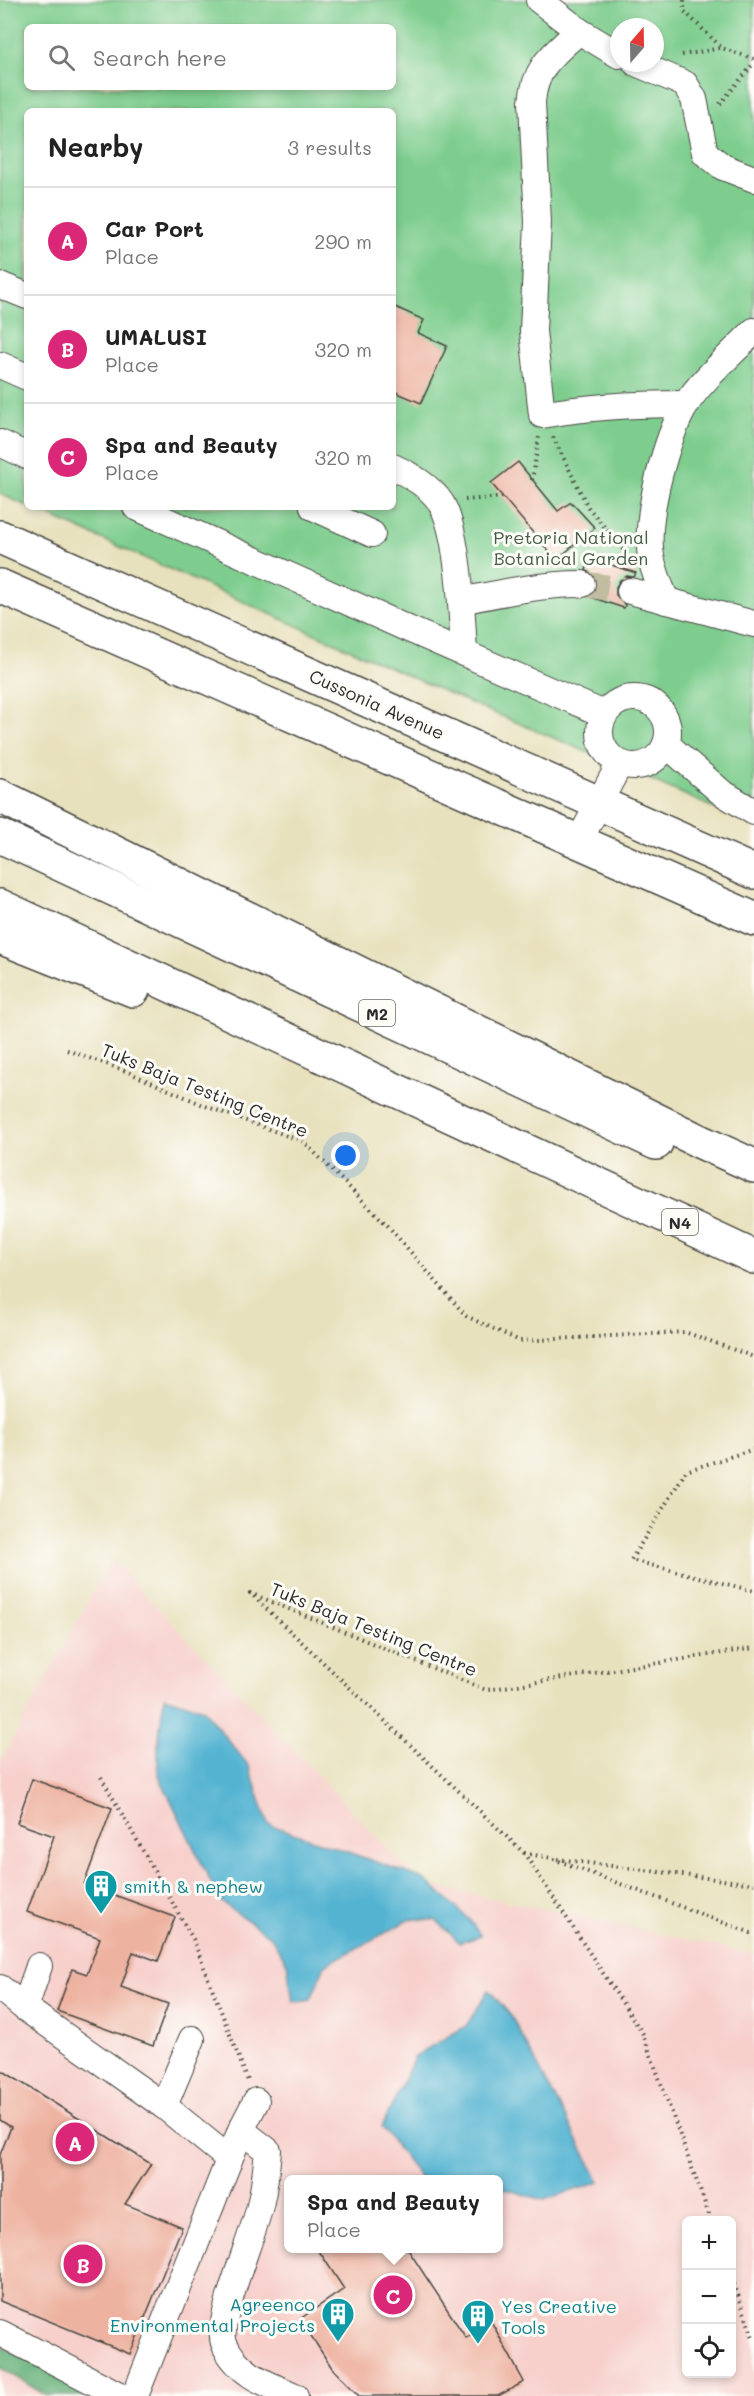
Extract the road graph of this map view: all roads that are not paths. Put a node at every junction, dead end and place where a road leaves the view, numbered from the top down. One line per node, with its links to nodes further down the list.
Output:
1 (539, 0): 2 (street)
2 (579, 31): 3 (street); 11 (street)
3 (610, 50)
4 (657, 72): 5 (street)
5 (754, 179)
6 (0, 285): 7 (street)
7 (24, 295)
8 (754, 332): 11 (street)
9 (0, 365): 10 (street)
10 (24, 376)
11 (686, 404): 23 (street)
12 (0, 443): 13 (street)
13 (24, 455)
14 (396, 469): 22 (street)
15 (143, 510): 25 (street)
16 (320, 510): 17 (street)
17 (372, 534)
18 (0, 537): 30 (main road, Cussonia Avenue)
19 (582, 585): 22 (street)
20 (0, 586): 33 (main road)
21 (630, 591): 23 (street)
22 (461, 601): 25 (street)
23 (666, 601): 24 (street)
24 (748, 618)
25 (464, 653): 26 (street)
26 (604, 714): 27 (street); 28 (street)
27 (666, 744): 28 (street); 31 (street)
28 (620, 763): 30 (street)
29 (0, 796): 38 (main road)
30 (597, 803): 33 (street); 34 (main road, Cussonia Avenue)
31 (754, 812)
32 (0, 836): 40 (main road, M2)
33 (579, 841): 36 (main road)
34 (754, 872)
35 (0, 906): 39 (main road)
36 (754, 919)
37 (0, 937): 39 (main road)
38 (754, 1166)
39 (605, 1187): 41 (main road, N4)
40 (754, 1189)
41 (754, 1257)
42 (39, 1966): 44 (street)
43 (0, 1988): 44 (street)
44 (25, 2008): 47 (street)
45 (192, 2039): 47 (street)
46 (256, 2101): 48 (street)
47 (164, 2106): 49 (street)
48 (241, 2130): 49 (street); 53 (street)
49 (229, 2159): 52 (street)
50 (0, 2333): 51 (street)
51 (121, 2396)
52 (135, 2396)
53 (295, 2396)

